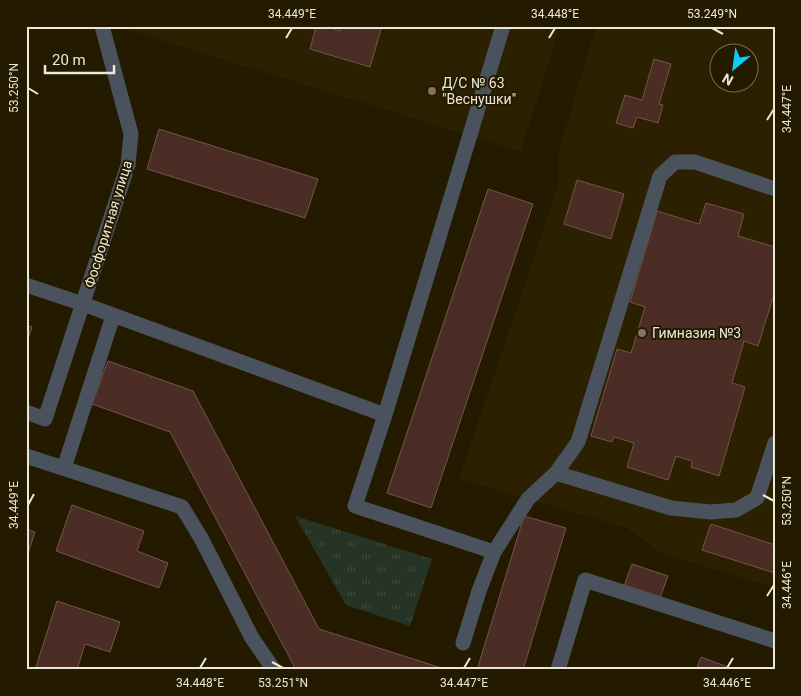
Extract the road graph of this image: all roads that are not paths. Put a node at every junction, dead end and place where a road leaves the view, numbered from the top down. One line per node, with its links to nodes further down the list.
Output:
1 (102, 26): 5 (street, Фосфоритная улица)
2 (503, 26): 8 (street)
3 (775, 189): 12 (street)
4 (26, 286): 5 (street)
5 (83, 304): 6 (street); 7 (street, Фосфоритная улица)
6 (113, 316): 8 (street); 11 (street)
7 (26, 412)
8 (385, 415): 13 (street)
9 (775, 443): 12 (street)
10 (31, 457): 11 (street)
11 (64, 468): 16 (street)
12 (556, 473): 13 (street)
13 (494, 552): 15 (street)
14 (775, 641): 17 (street)
15 (463, 643)
16 (274, 670)
17 (558, 670)

